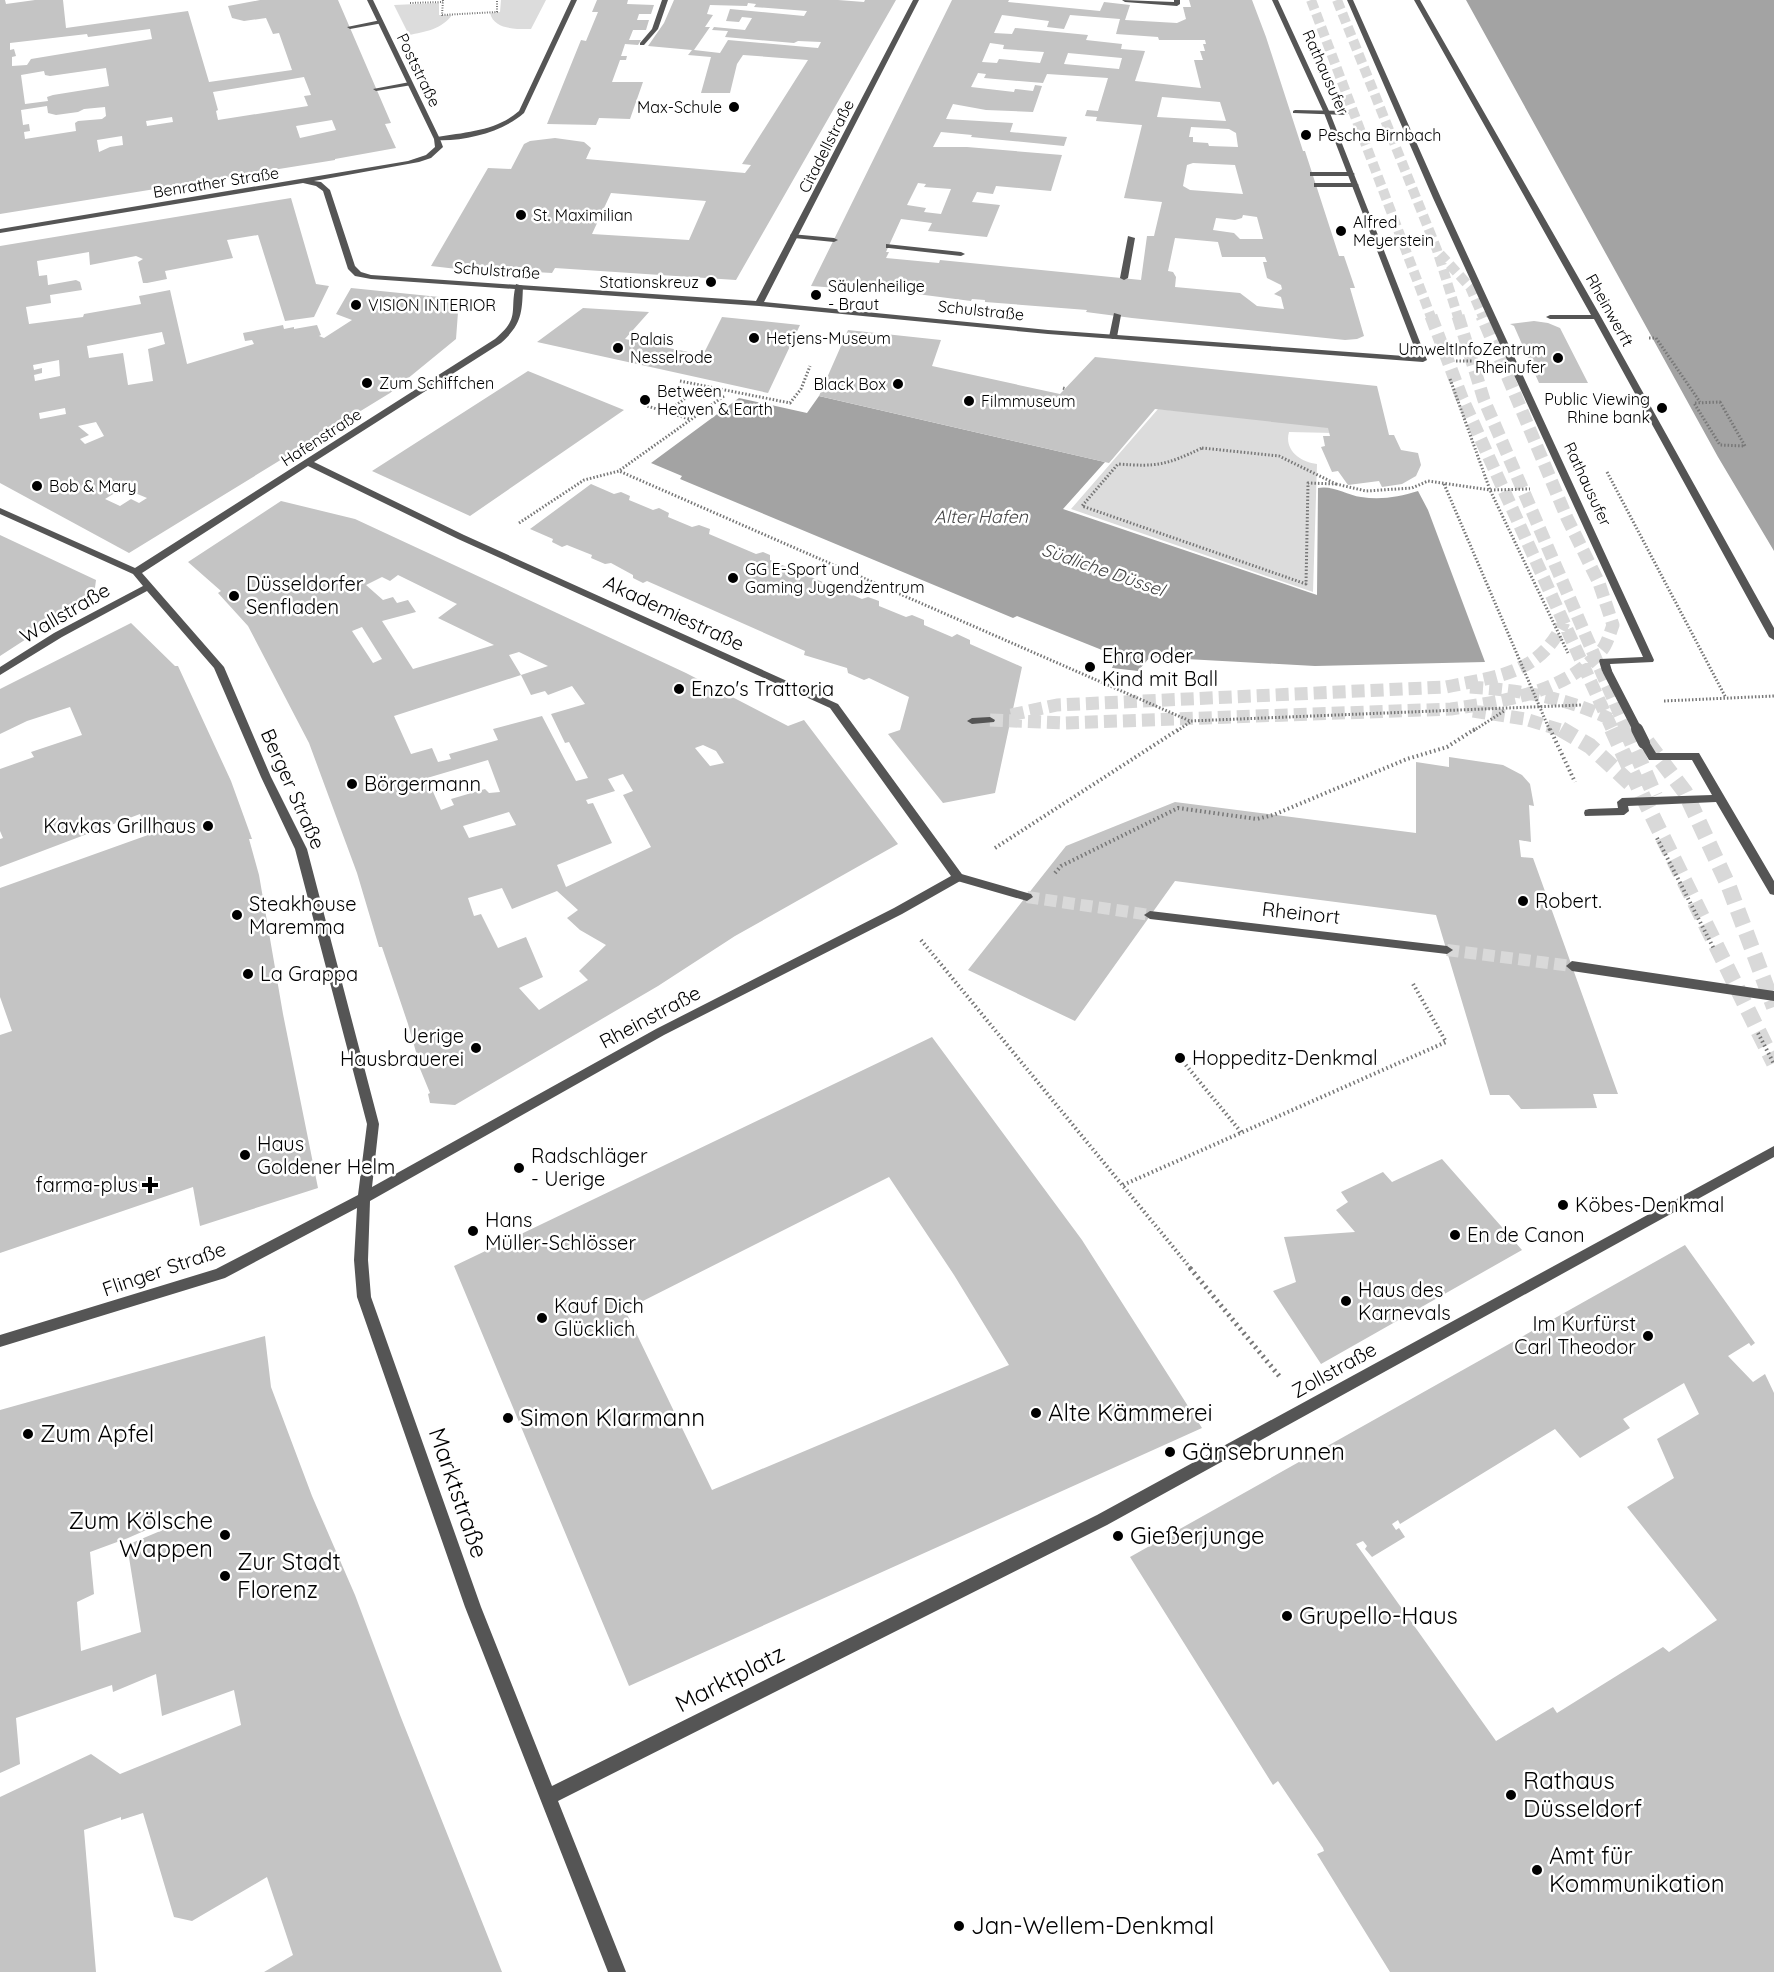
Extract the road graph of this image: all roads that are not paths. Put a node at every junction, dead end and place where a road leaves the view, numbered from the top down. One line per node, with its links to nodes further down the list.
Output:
1 (370, 0): 10 (street, Poststraße)
2 (574, 0): 18 (street)
3 (665, 0): 12 (street)
4 (916, 0): 25 (street, Citadellstraße)
5 (1125, 0): 6 (street)
6 (1177, 0)
7 (1275, 0): 16 (street, Rathausufer)
8 (1350, 0): 46 (street, Rathausufer, bridge)
9 (1417, 0): 35 (street, Rheinwerft)
10 (381, 22): 11 (street); 13 (street, Poststraße)
11 (350, 27)
12 (642, 44)
13 (410, 84): 14 (street); 18 (street, Poststraße)
14 (376, 89)
15 (1294, 112): 16 (street)
16 (1328, 112): 17 (street); 20 (street, Rathausufer)
17 (1346, 112)
18 (437, 139): 21 (street, Benrather Straße)
19 (1313, 174): 20 (street)
20 (1351, 174): 23 (street, Rathausufer)
21 (305, 181): 24 (street, Benrather Straße); 31 (street, Schulstraße)
22 (1317, 185): 23 (street)
23 (1355, 185): 37 (street, Rathausufer)
24 (0, 231)
25 (794, 236): 27 (street); 32 (street, Citadellstraße)
26 (1131, 238): 30 (street)
27 (834, 240)
28 (889, 246): 29 (street)
29 (961, 254)
30 (1124, 278)
31 (519, 286): 32 (street, Schulstraße); 38 (street, Hafenstraße)
32 (759, 304): 36 (street, Schulstraße)
33 (1117, 315): 36 (street)
34 (1550, 317): 35 (street)
35 (1597, 317): 42 (street, Rheinwerft)
36 (1113, 337): 37 (street, Schulstraße)
37 (1423, 360)
38 (309, 463): 40 (street, Hafenstraße); 48 (street, Akademiestraße)
39 (0, 511): 40 (street, Berger Straße)
40 (136, 572): 41 (street, Berger Straße)
41 (149, 586): 43 (street, Wallstraße); 56 (street, Berger Straße)
42 (1774, 637)
43 (0, 672)
44 (990, 720): 45 (street)
45 (972, 721)
46 (1720, 798): 47 (street); 49 (street, Rathausufer)
47 (1589, 813)
48 (957, 877): 50 (street); 56 (street, Rheinstraße)
49 (1774, 891)
50 (1027, 897)
51 (1150, 915): 52 (street, Rheinort)
52 (1447, 951)
53 (1572, 966): 54 (street)
54 (1774, 996)
55 (1774, 1151): 58 (street, Zollstraße)
56 (364, 1198): 57 (street, Flinger Straße); 59 (street, Marktstraße)
57 (0, 1341)
58 (1102, 1520): 59 (street, Marktplatz)
59 (547, 1797): 60 (street)
60 (617, 1972)

